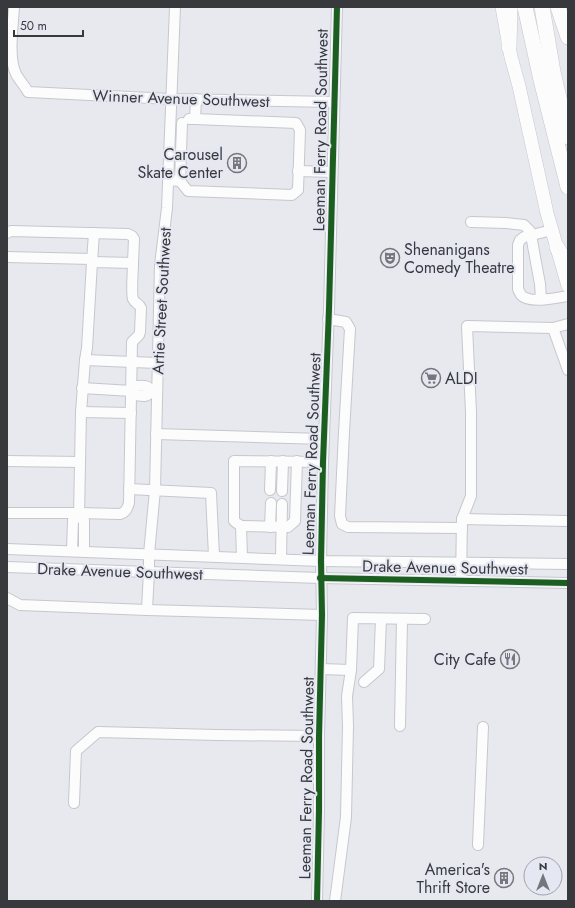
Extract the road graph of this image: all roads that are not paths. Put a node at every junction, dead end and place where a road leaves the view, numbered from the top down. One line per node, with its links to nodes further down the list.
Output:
1 (14, 7): 11 (street, Winner Avenue Southwest)
2 (175, 7): 11 (street, Artie Street Southwest)
3 (337, 7): 13 (street, Leeman Ferry Road Southwest)
4 (502, 7): 10 (main road)
5 (510, 7): 10 (highway)
6 (525, 7): 22 (highway)
7 (542, 7): 17 (highway)
8 (558, 7): 9 (highway)
9 (568, 37)
10 (509, 48): 24 (main road)
11 (171, 99): 12 (street, Winner Avenue Southwest); 15 (street, Artie Street Southwest)
12 (196, 99): 13 (street, Winner Avenue Southwest); 14 (street)
13 (334, 102): 19 (street, Leeman Ferry Road Southwest)
14 (195, 119): 16 (street); 18 (street)
15 (170, 122): 16 (street); 20 (street, Artie Street Southwest)
16 (182, 123): 21 (street)
17 (568, 137)
18 (298, 171): 19 (street); 21 (street)
19 (332, 172): 36 (street, Leeman Ferry Road Southwest)
20 (168, 180): 21 (street); 41 (street, Artie Street Southwest)
21 (180, 181)
22 (568, 187)
23 (471, 222): 27 (street)
24 (552, 230): 27 (street); 28 (main road)
25 (7, 233): 26 (street)
26 (94, 233): 30 (street); 31 (street)
27 (531, 235): 35 (street); 35 (street)
28 (557, 247): 32 (highway); 33 (main road)
29 (7, 257): 30 (street)
30 (92, 261): 31 (street); 39 (street)
31 (133, 263): 40 (street)
32 (568, 267)
33 (568, 286)
34 (568, 296): 35 (street)
35 (541, 299)
36 (328, 319): 49 (street, Leeman Ferry Road Southwest); 61 (street)
37 (568, 324): 38 (street)
38 (553, 328): 42 (street); 67 (street)
39 (84, 360): 40 (street); 43 (street)
40 (132, 362): 41 (street); 44 (street)
41 (157, 363): 45 (street, Artie Street Southwest)
42 (568, 370)
43 (82, 388): 44 (street); 46 (street)
44 (132, 391): 45 (street); 47 (street)
45 (154, 391): 48 (street, Artie Street Southwest)
46 (81, 412): 47 (street); 54 (street)
47 (131, 413): 56 (street)
48 (156, 434): 49 (street); 57 (street, Artie Street Southwest)
49 (324, 439): 55 (street, Leeman Ferry Road Southwest)
50 (7, 461): 54 (street)
51 (271, 461): 52 (street); 58 (street); 68 (street)
52 (283, 461): 53 (street); 59 (street)
53 (296, 461): 55 (street); 70 (street)
54 (80, 462): 65 (street)
55 (323, 462): 60 (street, Leeman Ferry Road Southwest)
56 (129, 489): 57 (street); 65 (street)
57 (155, 490): 74 (street, Artie Street Southwest); 75 (street)
58 (270, 490)
59 (282, 490)
60 (323, 496): 61 (street); 78 (street, Leeman Ferry Road Southwest)
61 (341, 496): 67 (street)
62 (271, 504): 69 (street)
63 (282, 504): 70 (street)
64 (7, 513): 65 (street)
65 (79, 514): 72 (street); 73 (street)
66 (568, 521): 67 (street)
67 (462, 524): 80 (street)
68 (241, 526): 69 (street); 76 (street)
69 (270, 527): 70 (street)
70 (281, 527): 77 (street)
71 (7, 549): 72 (street, Drake Avenue Southwest)
72 (72, 551): 73 (street, Drake Avenue Southwest)
73 (84, 552): 74 (street, Drake Avenue Southwest)
74 (149, 554): 75 (street, Drake Avenue Southwest); 83 (street, Artie Street Southwest)
75 (214, 556): 76 (street, Drake Avenue Southwest)
76 (242, 557): 77 (street, Drake Avenue Southwest)
77 (281, 559): 78 (street, Drake Avenue Southwest)
78 (321, 561): 79 (street, Drake Avenue Southwest); 84 (street, Leeman Ferry Road Southwest)
79 (427, 563): 80 (street, Drake Avenue Southwest); 85 (street)
80 (462, 563): 81 (street, Drake Avenue Southwest); 86 (street)
81 (568, 564)
82 (7, 567): 83 (street, Drake Avenue Southwest)
83 (149, 571): 84 (street, Drake Avenue Southwest); 89 (street, Artie Street Southwest)
84 (320, 578): 85 (street, Drake Avenue Southwest); 90 (street, Leeman Ferry Road Southwest)
85 (427, 580): 86 (street, Drake Avenue Southwest)
86 (461, 581): 87 (street, Drake Avenue Southwest)
87 (568, 583)
88 (7, 598): 89 (street)
89 (147, 610): 90 (street)
90 (322, 615): 94 (street, Leeman Ferry Road Southwest)
91 (381, 619): 92 (street); 95 (street); 96 (street)
92 (402, 619): 93 (street); 97 (street)
93 (425, 619)
94 (321, 669): 95 (street); 99 (street, Leeman Ferry Road Southwest)
95 (351, 670): 103 (street)
96 (364, 682)
97 (400, 726)
98 (482, 726): 101 (street)
99 (319, 736): 100 (street); 102 (street, Leeman Ferry Road Southwest)
100 (74, 804)
101 (478, 845)
102 (317, 901)
103 (335, 901)

